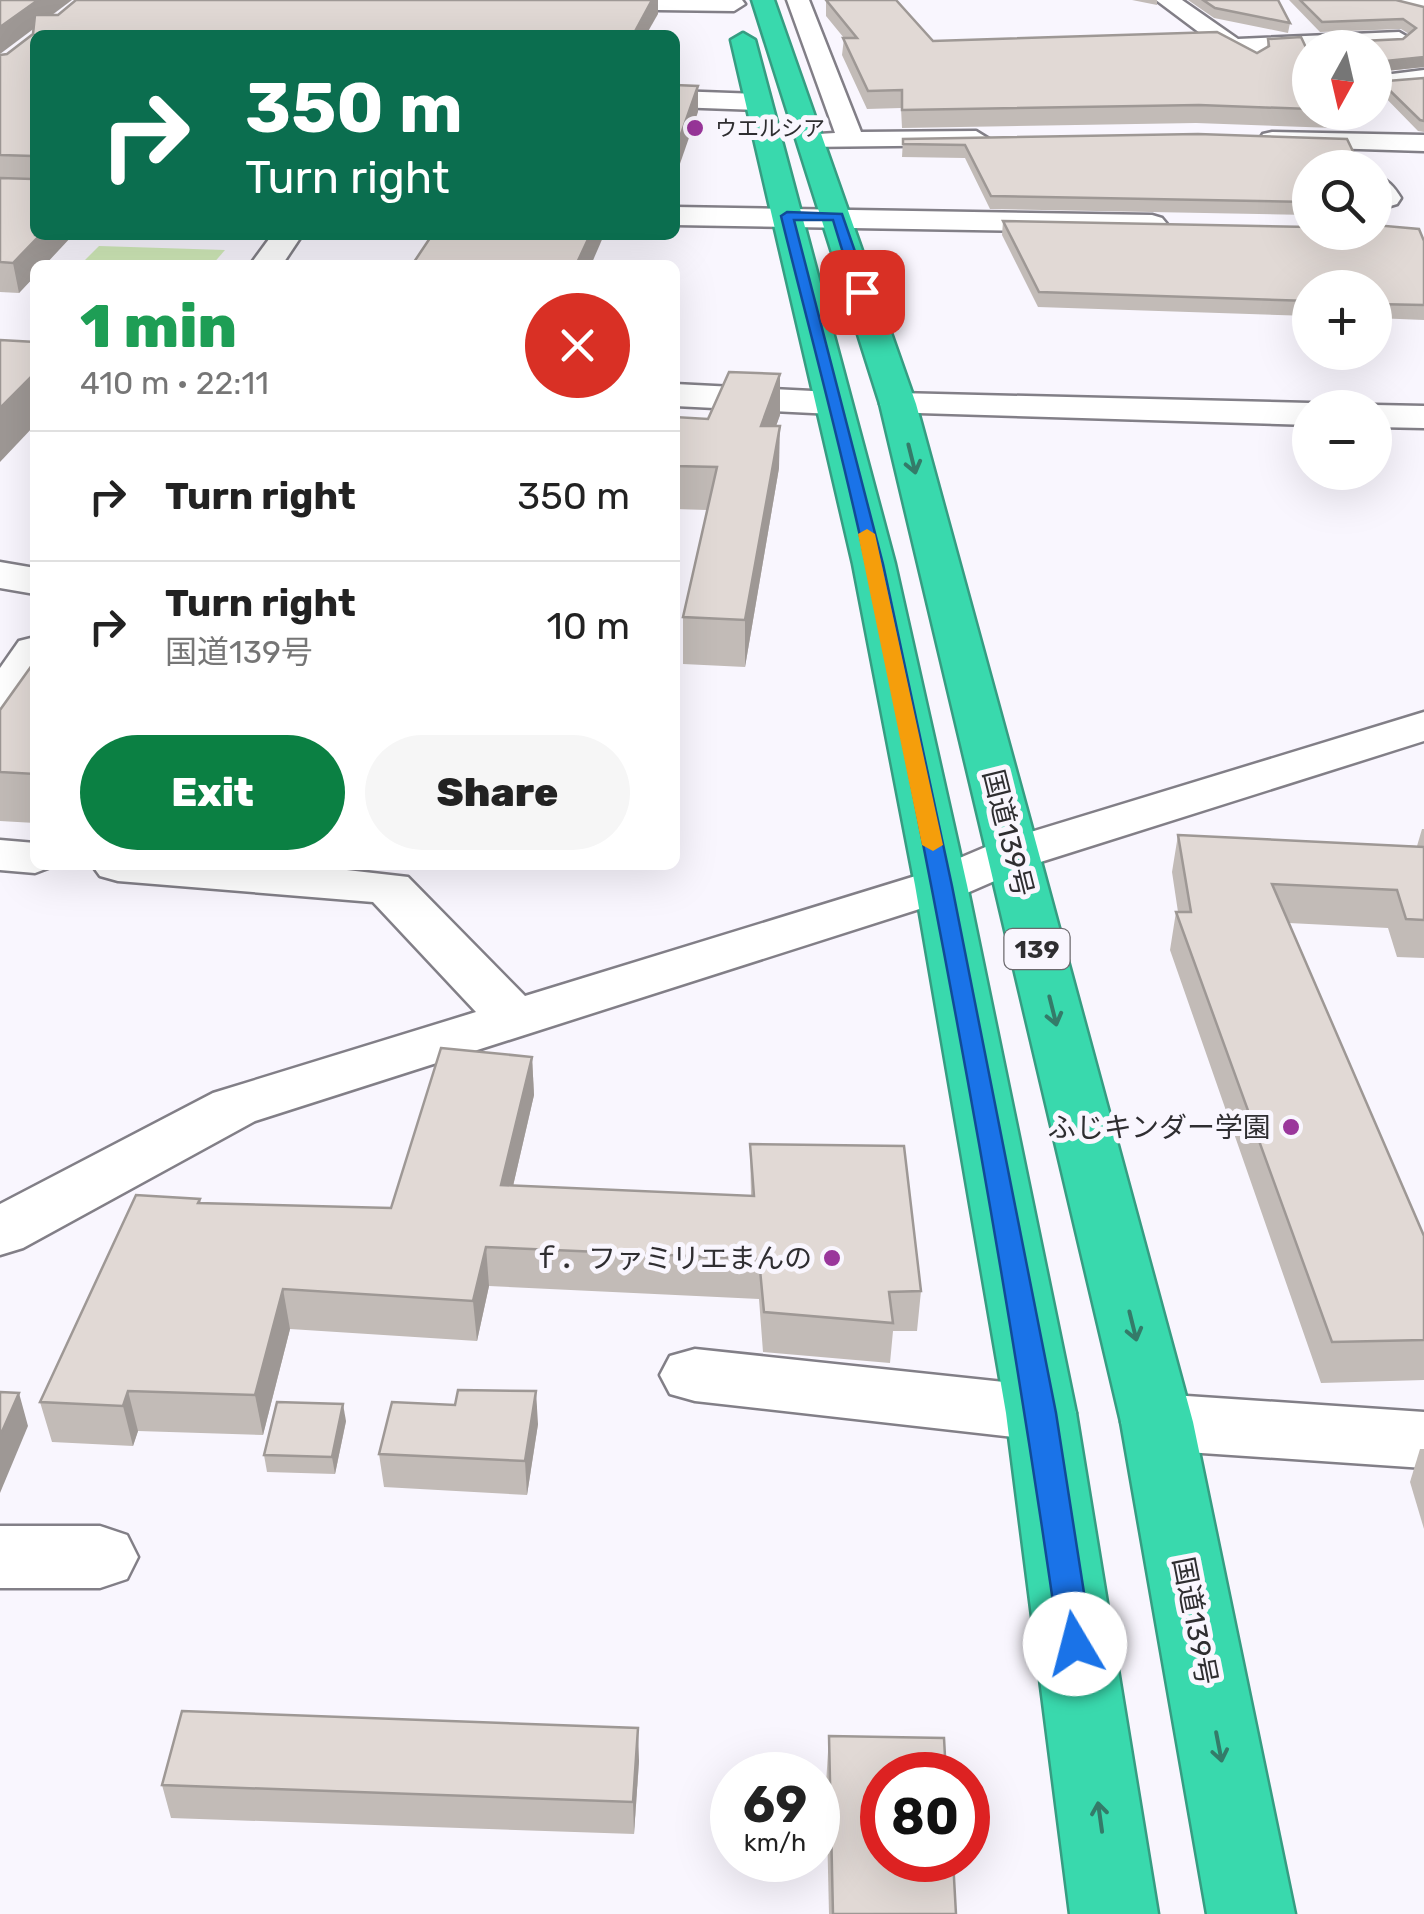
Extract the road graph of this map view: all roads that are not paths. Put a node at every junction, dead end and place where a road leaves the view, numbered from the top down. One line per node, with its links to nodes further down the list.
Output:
1 (437, 0): 5 (street)
2 (1167, 0): 8 (street)
3 (1422, 0): 6 (street)
4 (773, 2): 5 (street); 13 (highway, 国道139号 / 139); 16 (highway, 国道139号 / 139)
5 (519, 7)
6 (1424, 8)
7 (1399, 39): 8 (street)
8 (1232, 46): 9 (street)
9 (1253, 60)
10 (1424, 77): 11 (street)
11 (1392, 80)
12 (680, 99): 13 (street)
13 (758, 102): 21 (highway, 国道139号 / 139)
14 (1009, 138): 16 (street)
15 (1252, 140): 17 (street)
16 (831, 141): 21 (highway, 国道139号 / 139)
17 (1340, 142): 18 (street); 19 (street)
18 (1424, 143)
19 (1346, 150)
20 (680, 216): 21 (street)
21 (812, 216): 22 (street); 24 (highway, 国道139号 / 139); 25 (highway, 国道139号 / 139)
22 (1172, 225)
23 (680, 395): 24 (street)
24 (832, 403): 38 (highway, 国道139号 / 139)
25 (898, 404): 26 (street); 34 (highway, 国道139号 / 139, one-way to 34)
26 (1292, 414)
27 (1392, 416): 28 (street)
28 (1424, 417)
29 (0, 575): 30 (street)
30 (30, 580)
31 (30, 657): 32 (street)
32 (0, 701)
33 (1424, 726): 34 (street)
34 (1013, 854): 38 (street); 43 (highway, 国道139号 / 139, one-way to 43)
35 (0, 855): 36 (street)
36 (30, 858)
37 (177, 870): 39 (street)
38 (941, 886): 39 (street); 42 (highway, 国道139号 / 139)
39 (514, 1018): 40 (street)
40 (0, 1232)
41 (695, 1375): 42 (street)
42 (1041, 1413): 47 (highway, 国道139号 / 139, one-way to 42)
43 (1157, 1422): 44 (street); 48 (highway, 国道139号 / 139, one-way to 48)
44 (1424, 1440)
45 (0, 1557): 46 (street)
46 (100, 1557)
47 (1114, 1914)
48 (1251, 1914)

